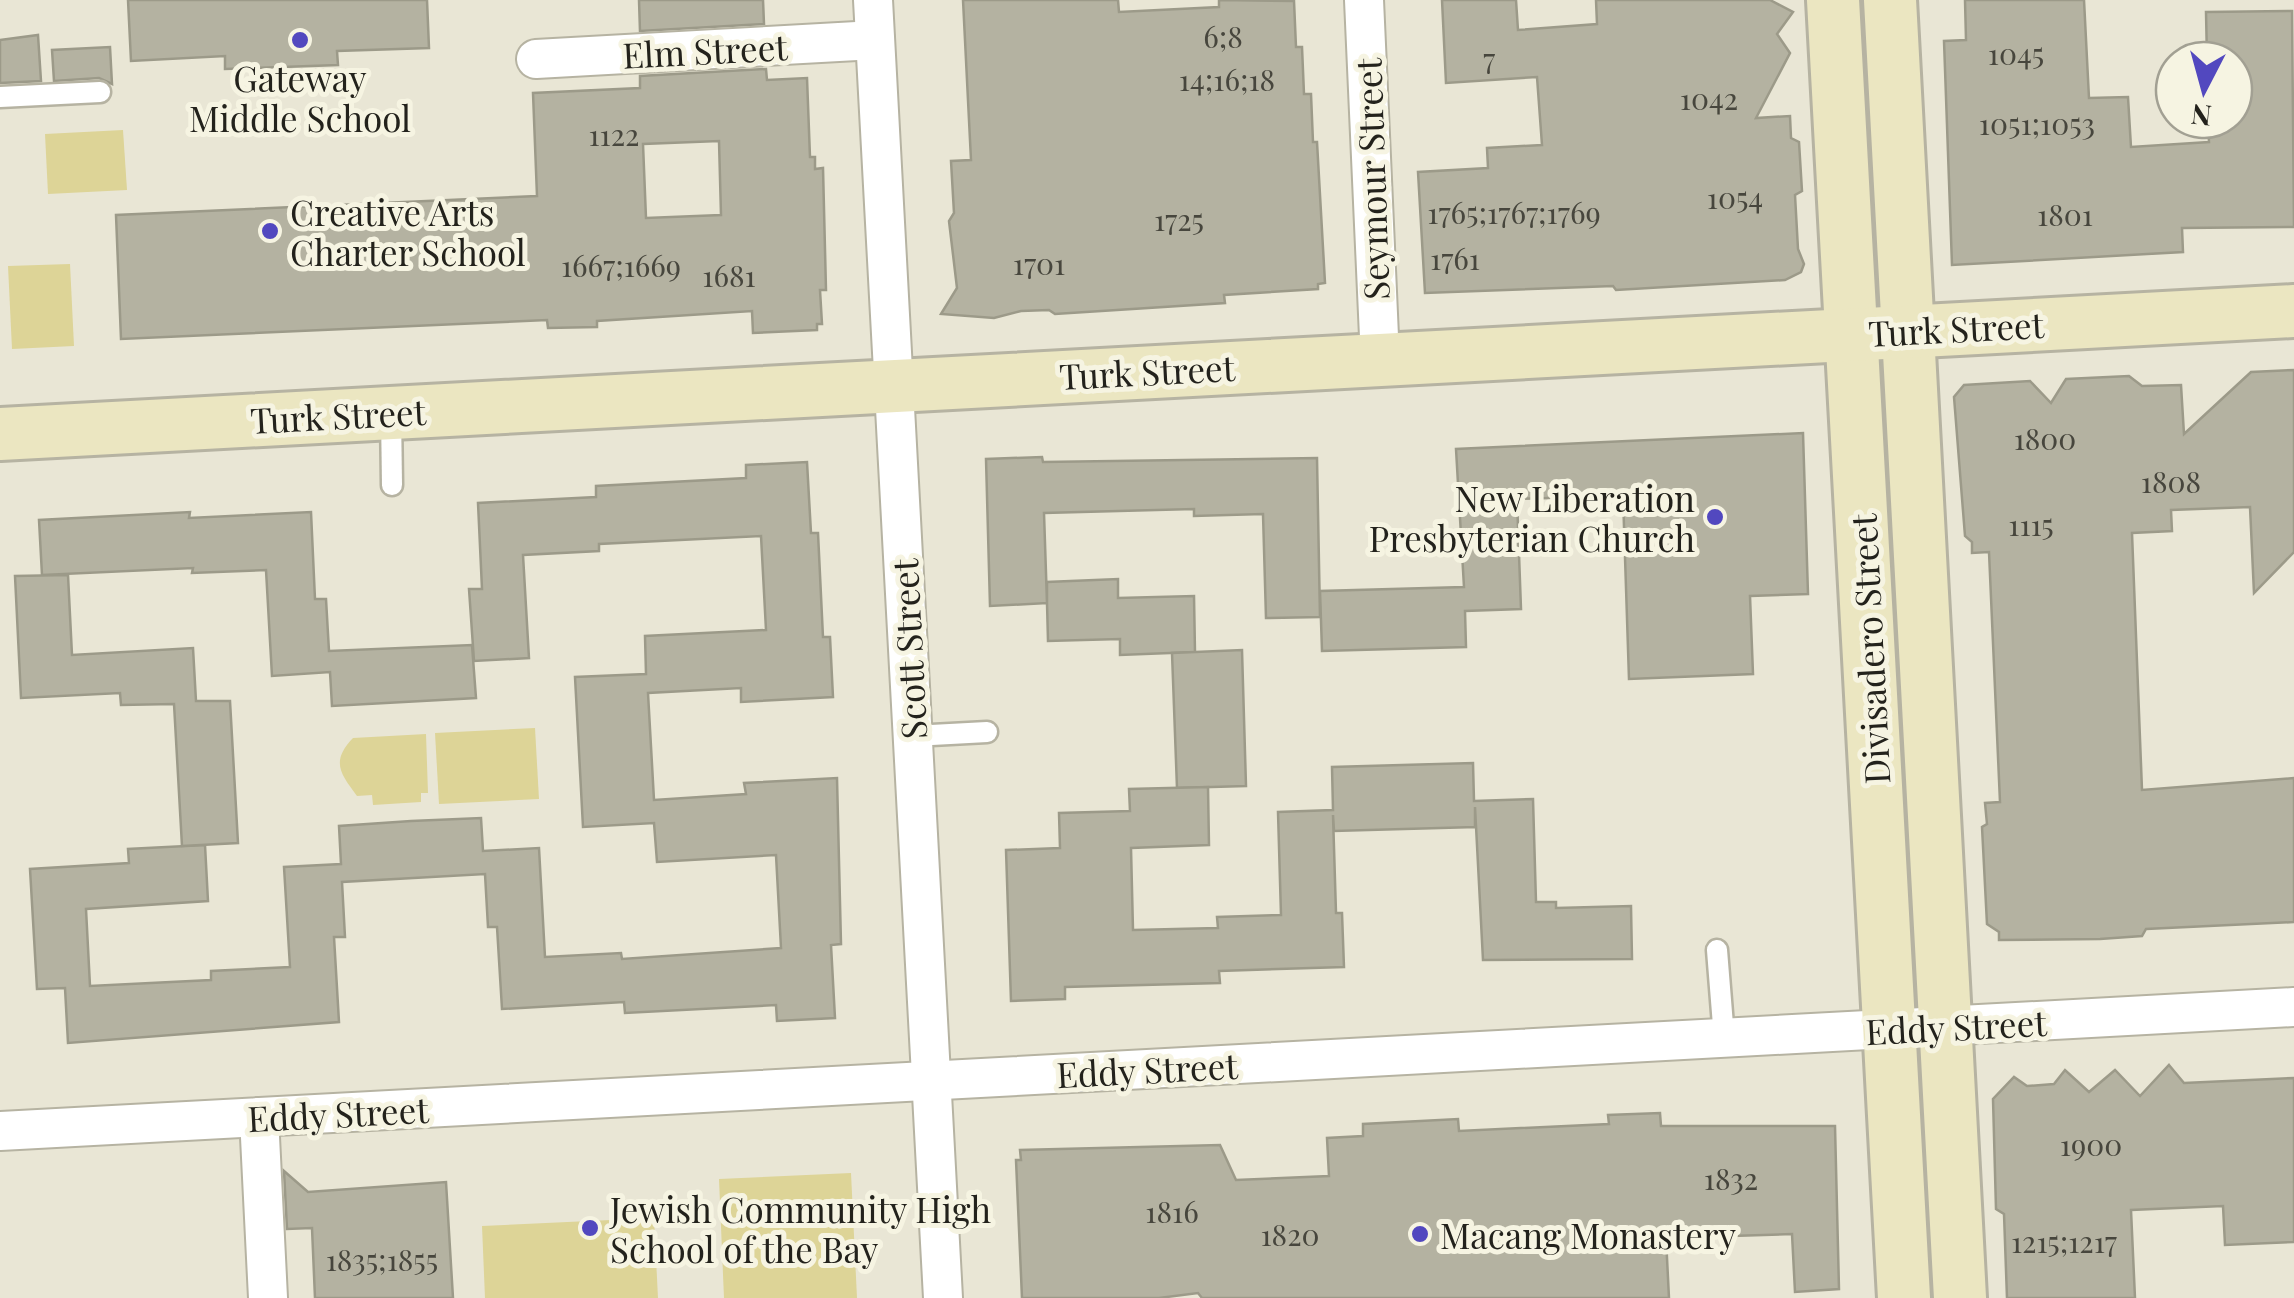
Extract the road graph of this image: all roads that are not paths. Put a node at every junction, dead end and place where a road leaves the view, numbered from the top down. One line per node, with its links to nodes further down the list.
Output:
1 (873, 0): 5 (street, Scott Street)
2 (1364, 0): 12 (street, Seymour Street)
3 (1834, 0): 11 (main road, Divisadero Street)
4 (1890, 0): 10 (main road, Divisadero Street)
5 (875, 40): 6 (street, Elm Street); 13 (street, Scott Street)
6 (536, 59)
7 (100, 92): 8 (lane)
8 (0, 97)
9 (2294, 311): 10 (main road, Turk Street)
10 (1908, 330): 11 (main road, Turk Street); 21 (main road, Divisadero Street)
11 (1852, 333): 12 (main road, Turk Street); 22 (main road, Divisadero Street)
12 (1380, 358): 13 (main road, Turk Street)
13 (893, 385): 14 (main road, Turk Street); 18 (street, Scott Street)
14 (391, 412): 15 (main road, Turk Street); 16 (lane)
15 (0, 434)
16 (392, 485)
17 (986, 732): 18 (lane)
18 (912, 736): 24 (street, Scott Street)
19 (1717, 950): 23 (lane)
20 (2294, 1007): 21 (street, Eddy Street)
21 (1946, 1026): 22 (street, Eddy Street); 30 (main road, Divisadero Street)
22 (1889, 1029): 23 (street, Eddy Street); 29 (main road, Divisadero Street)
23 (1724, 1038): 24 (street, Eddy Street)
24 (931, 1081): 25 (street, Eddy Street); 28 (street, Scott Street)
25 (259, 1117): 26 (street, Eddy Street); 27 (street)
26 (0, 1131)
27 (268, 1298)
28 (943, 1298)
29 (1904, 1298)
30 (1960, 1298)

